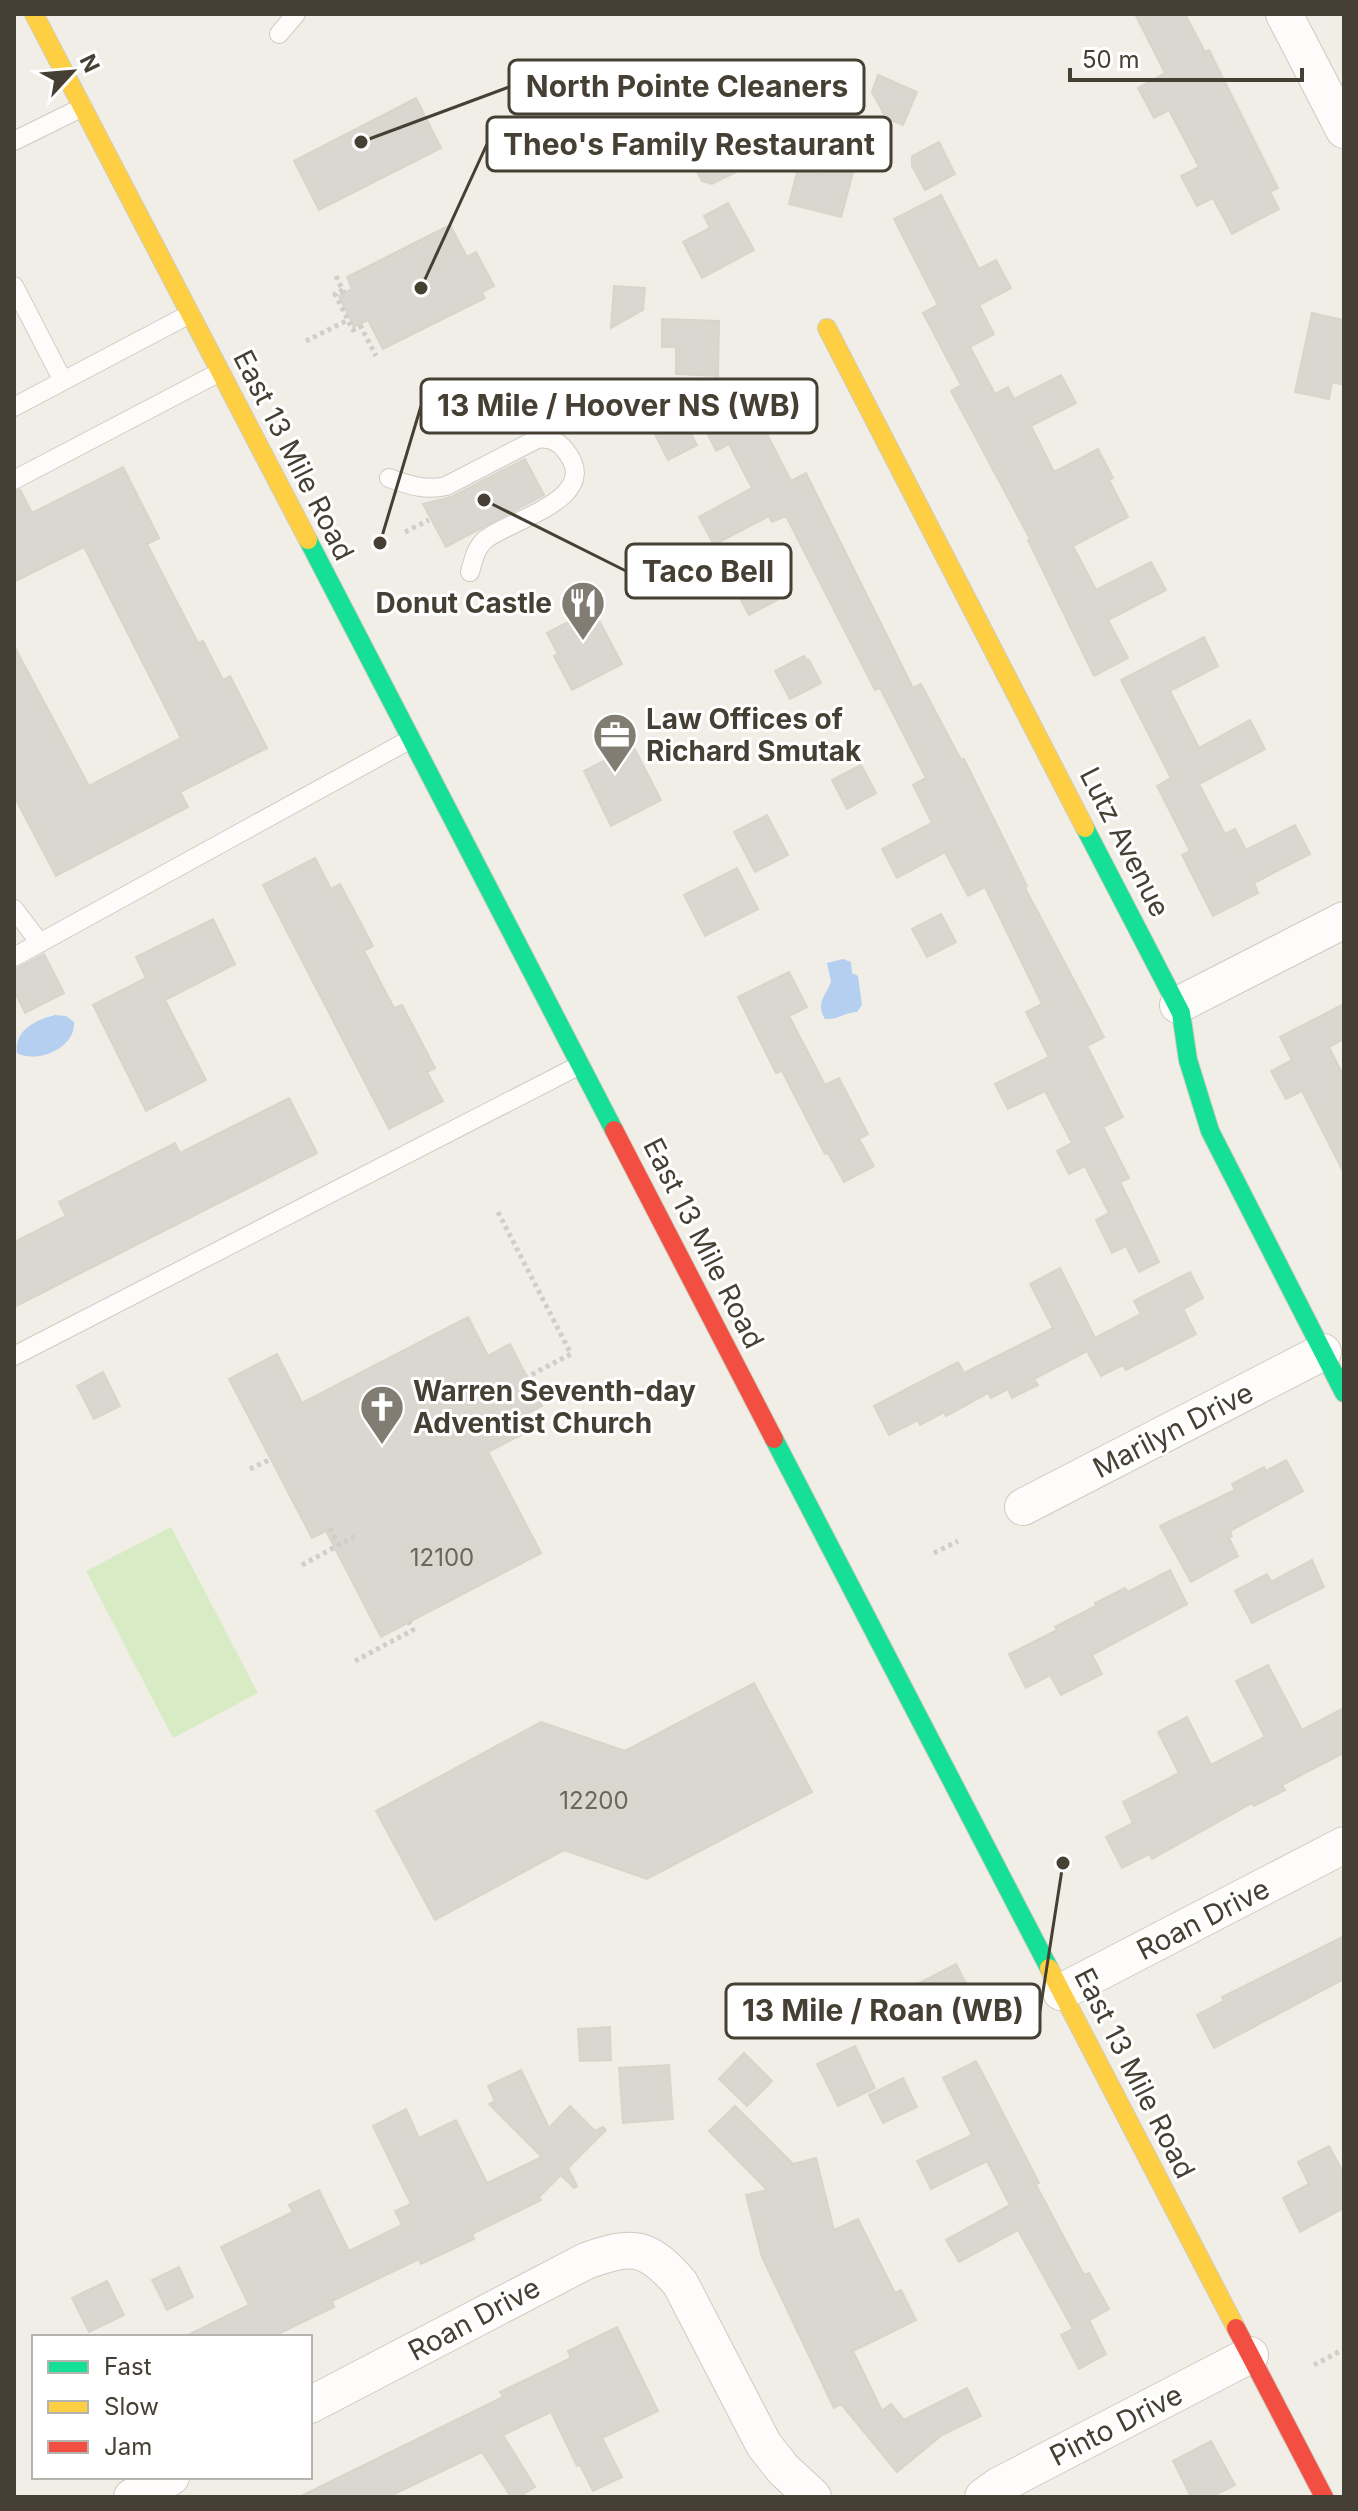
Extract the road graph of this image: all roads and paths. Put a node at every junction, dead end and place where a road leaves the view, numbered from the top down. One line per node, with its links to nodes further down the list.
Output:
1 (34, 14): 5 (main road, East 13 Mile Road)
2 (296, 14): 4 (lane)
3 (1284, 14): 6 (street)
4 (279, 34)
5 (83, 107): 7 (lane); 10 (main road, East 13 Mile Road)
6 (1344, 130)
7 (14, 141)
8 (336, 276): 11 (path)
9 (14, 286): 16 (lane)
10 (190, 314): 15 (main road, East 13 Mile Road); 16 (lane)
11 (348, 320): 13 (path); 14 (path)
12 (827, 328): 28 (main road, Lutz Avenue)
13 (306, 341)
14 (376, 356)
15 (220, 372): 19 (lane); 23 (main road, East 13 Mile Road)
16 (63, 381): 17 (lane)
17 (14, 407)
18 (389, 478): 22 (lane)
19 (14, 480)
20 (429, 520): 21 (path)
21 (405, 532)
22 (470, 572)
23 (411, 739): 26 (lane); 29 (main road, East 13 Mile Road)
24 (14, 909): 26 (lane)
25 (1344, 920): 28 (street)
26 (40, 943): 27 (lane)
27 (14, 957)
28 (1178, 1005): 31 (main road, Lutz Avenue)
29 (580, 1065): 32 (lane); 47 (main road, East 13 Mile Road)
30 (498, 1212): 33 (path)
31 (1323, 1352): 34 (main road, Lutz Avenue); 37 (street, Marilyn Drive)
32 (14, 1356)
33 (527, 1377)
34 (1344, 1393)
35 (271, 1459): 36 (path)
36 (250, 1469)
37 (1023, 1507)
38 (330, 1528): 41 (path)
39 (357, 1535): 41 (path)
40 (958, 1541): 42 (path)
41 (339, 1545): 43 (path)
42 (934, 1553)
43 (302, 1565)
44 (409, 1622): 45 (path)
45 (355, 1661)
46 (1344, 1845): 47 (street, Roan Drive)
47 (1061, 1992): 49 (main road, East 13 Mile Road)
48 (1344, 2349): 50 (path)
49 (1250, 2355): 55 (street, Pinto Drive); 56 (main road, East 13 Mile Road)
50 (1314, 2365)
51 (312, 2404): 54 (street, Roan Drive)
52 (167, 2479): 53 (street)
53 (132, 2497)
54 (813, 2497)
55 (983, 2497)
56 (1324, 2497)

